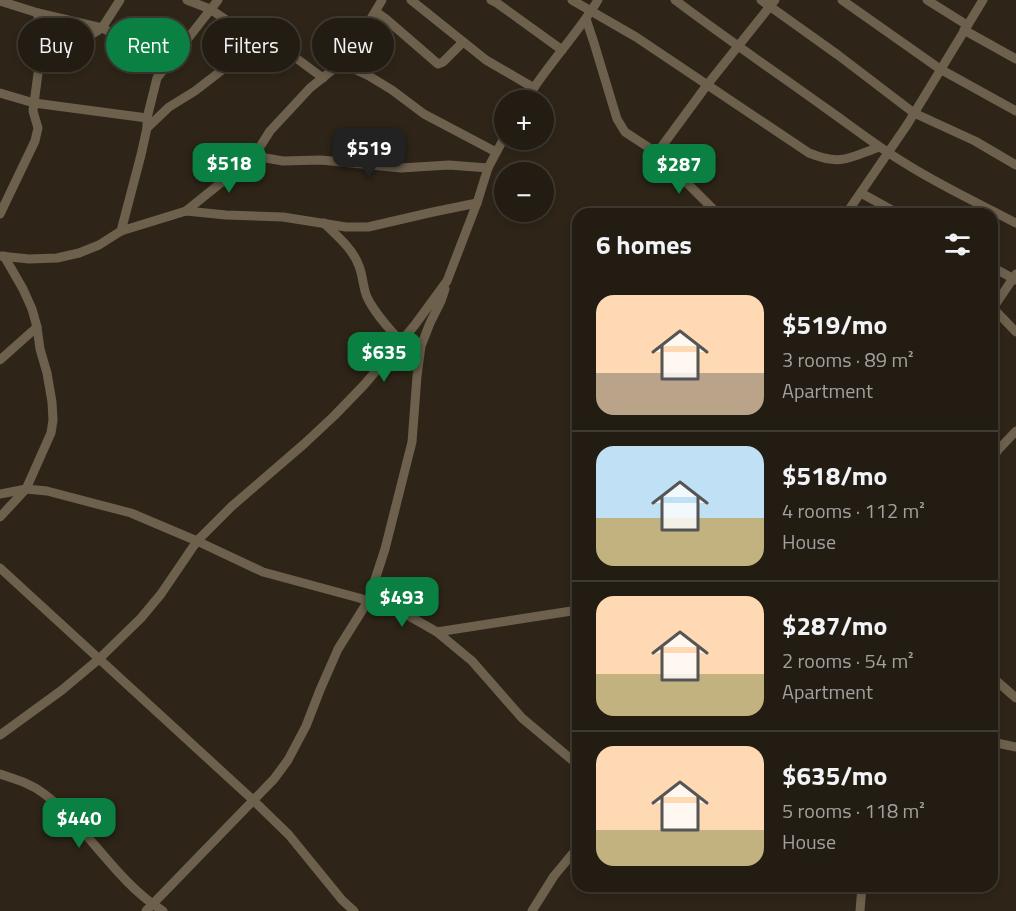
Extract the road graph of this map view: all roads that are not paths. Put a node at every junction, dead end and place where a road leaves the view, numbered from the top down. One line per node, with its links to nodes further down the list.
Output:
1 (120, 0): 23 (street)
2 (187, 0): 16 (street)
3 (218, 0): 16 (street)
4 (382, 0): 17 (street)
5 (411, 0): 28 (street)
6 (491, 0): 30 (street)
7 (572, 0): 19 (street)
8 (598, 0): 19 (street)
9 (675, 0): 29 (street)
10 (761, 0): 15 (street)
11 (842, 0): 33 (street)
12 (927, 0): 24 (street)
13 (983, 0): 24 (street)
14 (0, 1): 18 (street)
15 (772, 3): 29 (street); 45 (street)
16 (210, 9): 21 (street); 27 (street)
17 (376, 12): 22 (street); 28 (street)
18 (38, 13): 20 (street); 23 (street)
19 (588, 15): 30 (street); 40 (street); 49 (street)
20 (38, 18)
21 (223, 18)
22 (372, 18)
23 (102, 28): 25 (street); 26 (street)
24 (966, 28): 31 (street); 33 (street)
25 (106, 30)
26 (94, 33)
27 (190, 36)
28 (463, 42): 41 (street)
29 (738, 46): 40 (street); 47 (street)
30 (562, 50): 41 (street)
31 (1016, 59)
32 (300, 61): 39 (street)
33 (940, 69): 44 (street); 45 (street)
34 (38, 72): 43 (street)
35 (162, 72): 46 (street)
36 (220, 72): 46 (street)
37 (330, 72): 39 (street)
38 (360, 72): 48 (street)
39 (323, 78): 51 (street)
40 (707, 85): 47 (street); 49 (street)
41 (534, 88)
42 (0, 93): 43 (street)
43 (34, 103): 46 (street); 61 (street)
44 (1016, 111)
45 (914, 113): 50 (street); 52 (street)
46 (147, 123): 65 (street)
47 (879, 147): 50 (street)
48 (496, 152): 53 (street)
49 (657, 153): 56 (street)
50 (888, 153): 54 (street); 59 (street)
51 (254, 156): 53 (street); 60 (street)
52 (1016, 165)
53 (488, 168): 55 (street)
54 (861, 193): 57 (street); 58 (street)
55 (477, 203): 63 (street); 69 (street)
56 (712, 208)
57 (850, 208)
58 (888, 208)
59 (986, 208)
60 (186, 211): 63 (street); 65 (street)
61 (0, 214)
62 (998, 214): 64 (street)
63 (324, 223): 74 (street)
64 (1016, 223)
65 (121, 231): 66 (street)
66 (2, 256): 72 (street)
67 (998, 270): 68 (street)
68 (1015, 278): 70 (street)
69 (447, 281): 74 (street); 83 (street)
70 (998, 300)
71 (998, 314): 73 (street)
72 (37, 327): 75 (street); 78 (street)
73 (1016, 332)
74 (400, 342): 81 (street)
75 (0, 360)
76 (1016, 431): 77 (street)
77 (998, 450)
78 (26, 489): 79 (street); 80 (street); 81 (street)
79 (0, 494)
80 (0, 517)
81 (197, 541): 83 (street); 86 (street)
82 (0, 568): 86 (street)
83 (368, 601): 85 (street); 94 (street)
84 (572, 611): 85 (street)
85 (436, 632): 92 (street)
86 (99, 659): 89 (street); 94 (street)
87 (998, 682): 88 (street)
88 (1016, 698)
89 (0, 735)
90 (998, 743): 91 (street)
91 (1016, 747)
92 (572, 760)
93 (0, 774): 98 (street)
94 (253, 800): 97 (street); 98 (street)
95 (572, 854): 102 (street)
96 (862, 892): 103 (street)
97 (342, 900): 100 (street); 101 (street)
98 (150, 908): 99 (street)
99 (163, 911)
100 (344, 911)
101 (354, 911)
102 (532, 911)
103 (860, 911)

